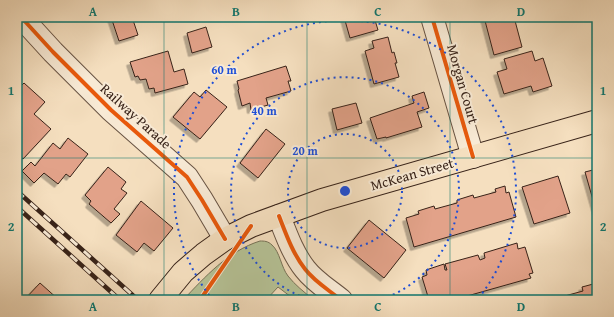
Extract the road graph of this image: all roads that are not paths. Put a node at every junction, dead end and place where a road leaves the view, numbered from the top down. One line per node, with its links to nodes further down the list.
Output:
1 (21, 17): 6 (street, Railway Parade)
2 (432, 17): 4 (street, Morgan Court)
3 (597, 121): 4 (main road, McKean Street)
4 (473, 157): 5 (main road, McKean Street)
5 (279, 216): 6 (main road, McKean Street); 8 (street)
6 (224, 239): 7 (main road, McKean Street)
7 (160, 300)
8 (341, 300)

